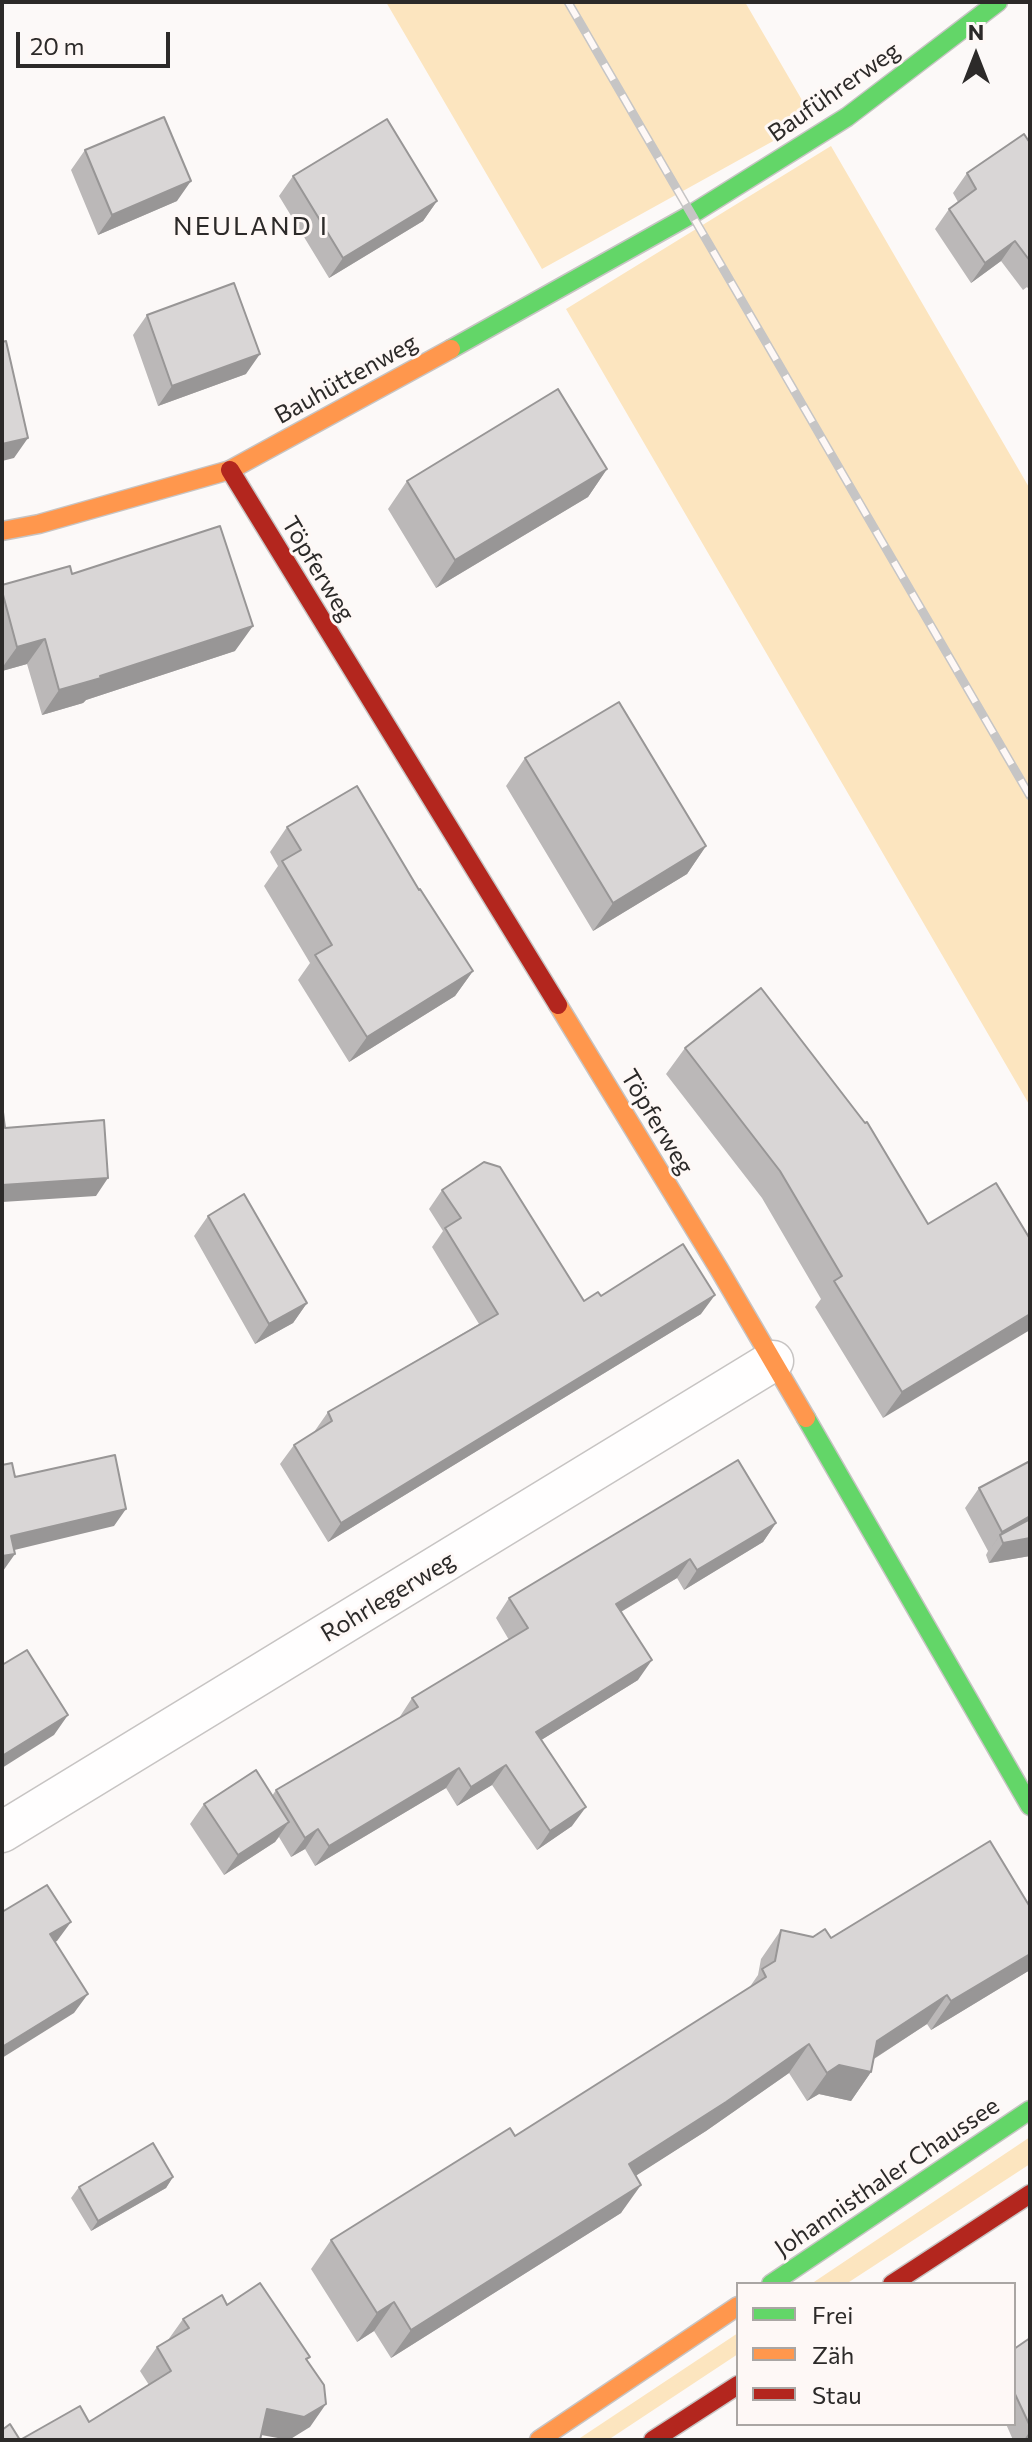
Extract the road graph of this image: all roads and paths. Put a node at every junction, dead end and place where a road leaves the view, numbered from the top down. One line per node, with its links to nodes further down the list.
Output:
1 (998, 2): 2 (street, Bauführerweg)
2 (692, 214): 3 (street, Bauhüttenweg)
3 (230, 470): 4 (street, Bauhüttenweg); 5 (street, Töpferweg)
4 (2, 531)
5 (773, 1361): 6 (street, Töpferweg); 7 (street, Rohrlegerweg)
6 (1030, 1806)
7 (2, 1832)
8 (1030, 2110): 10 (street, Johannisthaler Chaussee)
9 (1030, 2194): 11 (street)
10 (774, 2282)
11 (895, 2282)
12 (736, 2307): 14 (street)
13 (736, 2386): 15 (street)
14 (539, 2440)
15 (653, 2440)

